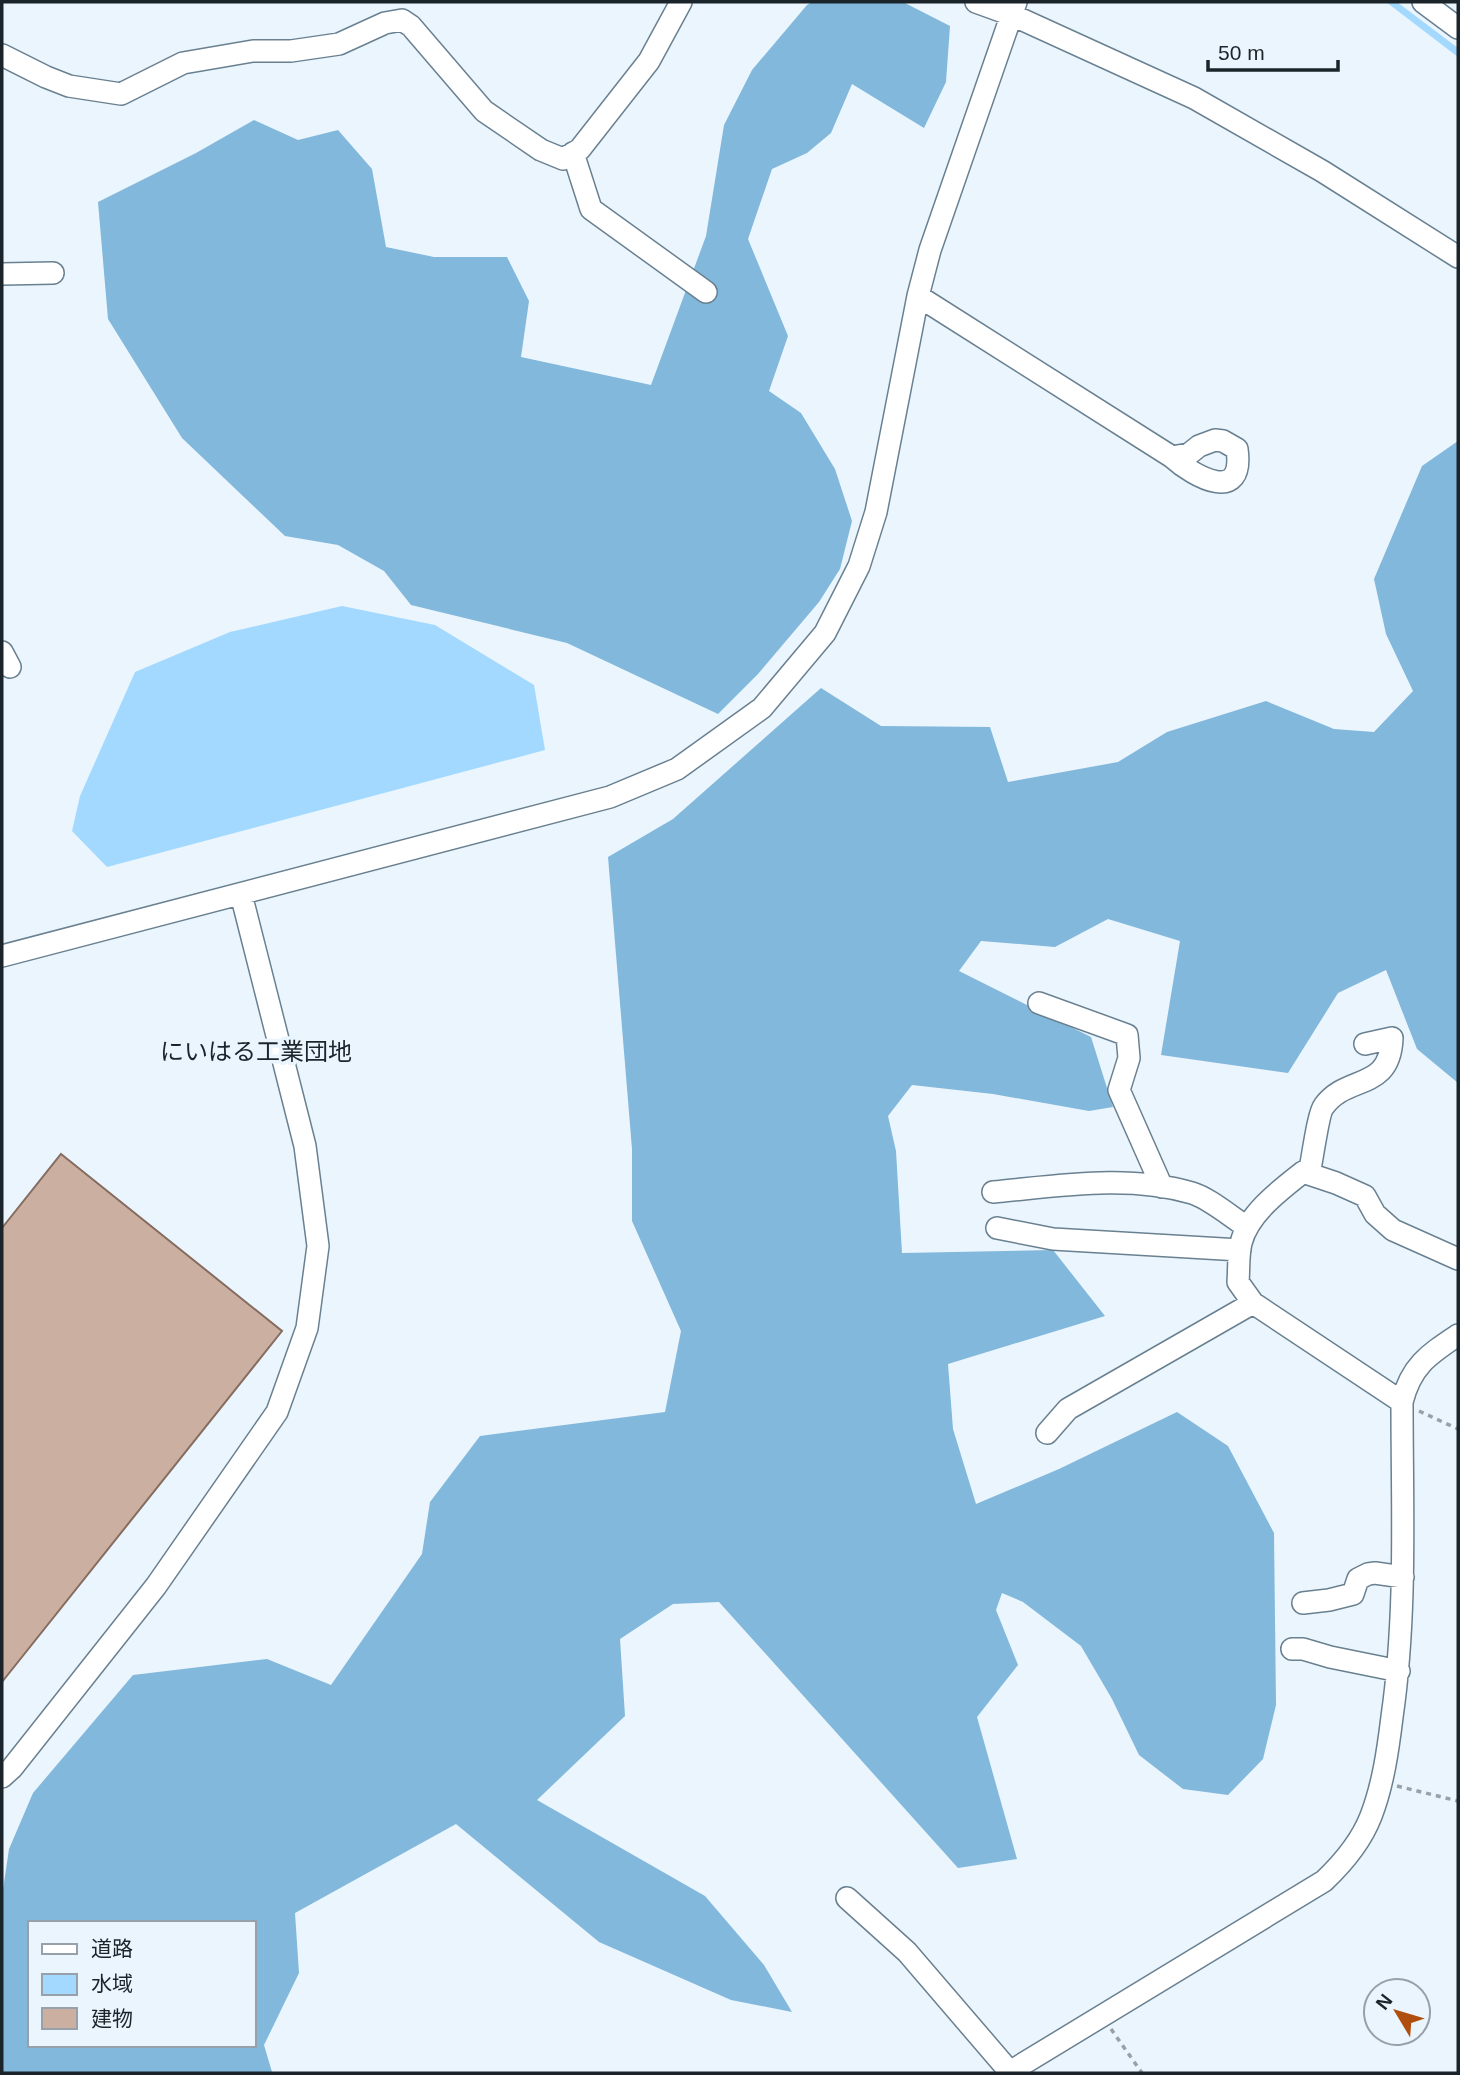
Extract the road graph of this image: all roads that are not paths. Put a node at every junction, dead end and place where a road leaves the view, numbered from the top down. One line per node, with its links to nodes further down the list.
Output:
1 (681, 2): 8 (street)
2 (976, 2): 4 (street)
3 (1423, 2): 6 (street)
4 (1014, 8): 9 (street); 13 (street)
5 (404, 11): 7 (street); 8 (street)
6 (1458, 28)
7 (2, 55)
8 (573, 153): 12 (street)
9 (1458, 257)
10 (53, 273): 11 (street)
11 (2, 274)
12 (706, 292)
13 (919, 296): 14 (street); 15 (street)
14 (1172, 457)
15 (241, 894): 16 (street); 34 (street)
16 (2, 957)
17 (1039, 1003): 20 (street)
18 (1364, 1044): 19 (street)
19 (1309, 1174): 22 (street); 25 (street)
20 (1162, 1187): 21 (street); 22 (street)
21 (993, 1192)
22 (1247, 1227): 24 (street)
23 (998, 1228): 24 (street)
24 (1240, 1250): 26 (street)
25 (1458, 1259)
26 (1253, 1303): 28 (street); 29 (street)
27 (1458, 1335): 28 (street)
28 (1402, 1402): 30 (street)
29 (1047, 1433)
30 (1403, 1577): 31 (street); 33 (street)
31 (1303, 1603)
32 (1292, 1649): 33 (street)
33 (1399, 1671): 36 (street)
34 (2, 1777)
35 (847, 1898): 36 (street)
36 (1009, 2073)

